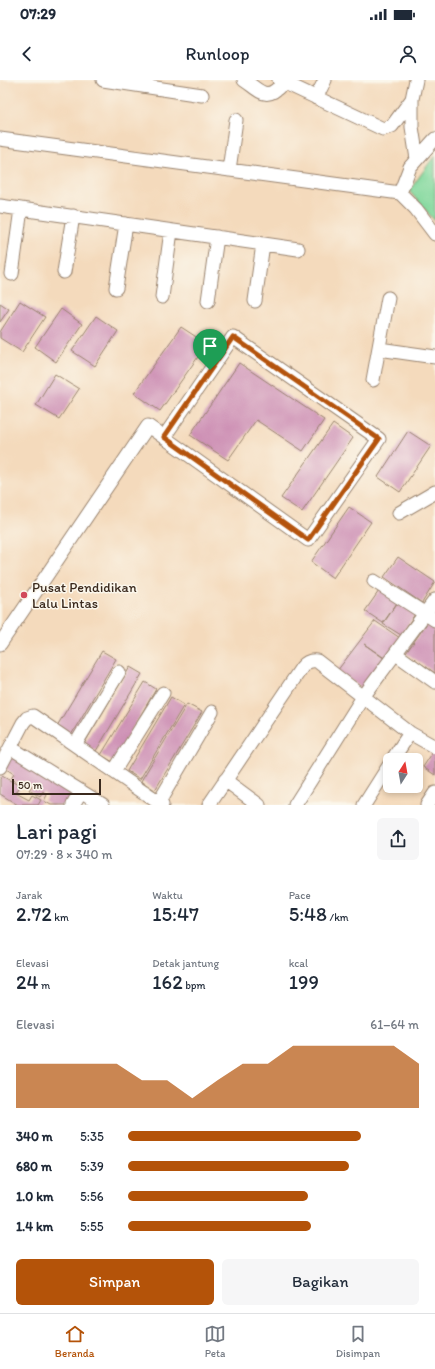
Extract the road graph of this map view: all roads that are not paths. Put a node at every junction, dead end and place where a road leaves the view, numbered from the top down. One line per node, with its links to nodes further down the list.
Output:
1 (103, 80): 6 (street)
2 (244, 80): 5 (street)
3 (325, 80): 7 (street)
4 (416, 80): 8 (street)
5 (281, 81): 7 (street)
6 (202, 95)
7 (316, 98): 8 (street)
8 (412, 99): 12 (street)
9 (236, 120): 13 (street)
10 (0, 139): 13 (street)
11 (435, 139): 12 (street)
12 (417, 159): 14 (street)
13 (229, 170): 14 (street)
14 (400, 193): 20 (street)
15 (0, 206): 16 (street)
16 (21, 209): 17 (street); 25 (street)
17 (72, 216): 18 (street); 24 (street)
18 (126, 224): 19 (street); 26 (street)
19 (171, 230): 21 (street); 27 (street)
20 (435, 234)
21 (217, 237): 22 (street); 29 (street)
22 (263, 244): 23 (street); 30 (street)
23 (298, 249)
24 (64, 272)
25 (12, 274)
26 (116, 288)
27 (162, 297)
28 (388, 298): 31 (street)
29 (208, 301)
30 (256, 301)
31 (379, 349): 32 (street); 33 (street)
32 (435, 357)
33 (373, 380)
34 (164, 437): 34 (street); 40 (street)
35 (435, 492): 36 (street)
36 (399, 513)
37 (374, 581): 39 (street)
38 (435, 600): 39 (street)
39 (430, 616): 41 (street)
40 (0, 644)
41 (396, 654): 43 (street); 45 (street)
42 (119, 672): 48 (street)
43 (435, 682)
44 (163, 693): 53 (street)
45 (363, 697): 47 (street); 55 (street); 63 (street)
46 (212, 712): 58 (street)
47 (410, 732): 49 (street); 51 (street)
48 (75, 745): 50 (street); 53 (street)
49 (435, 747)
50 (10, 748): 52 (street); 56 (street)
51 (396, 753)
52 (0, 767)
53 (114, 771): 58 (street)
54 (383, 775): 64 (street)
55 (225, 780): 61 (street); 62 (street)
56 (81, 791): 59 (street); 60 (street)
57 (435, 793): 65 (street)
58 (160, 804)
59 (72, 805)
60 (103, 805)
61 (209, 805)
62 (259, 805)
63 (295, 805)
64 (364, 805)
65 (427, 805)

